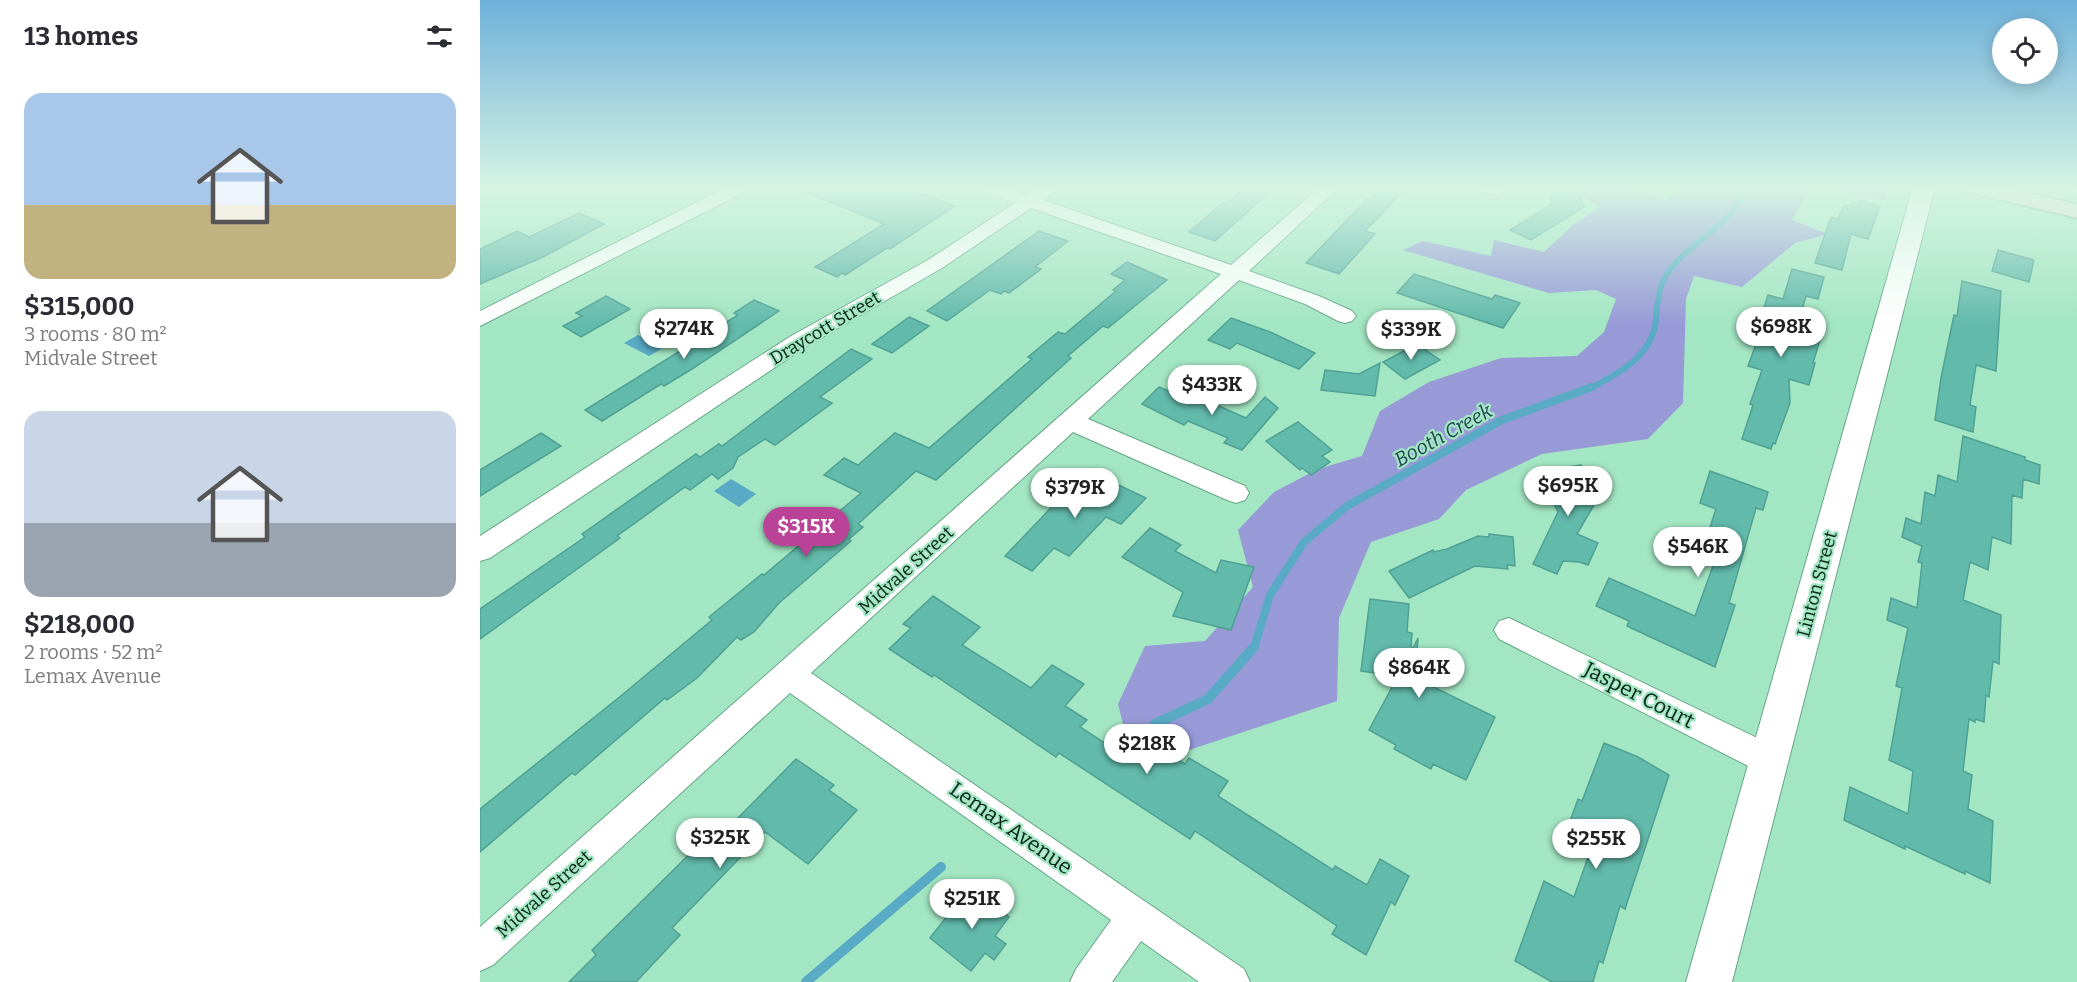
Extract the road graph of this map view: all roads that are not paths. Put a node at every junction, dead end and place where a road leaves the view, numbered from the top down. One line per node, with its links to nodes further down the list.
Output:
1 (650, 233): 8 (street)
2 (981, 233): 11 (street, Draycott Street)
3 (1121, 233): 6 (street)
4 (1278, 233): 6 (street, Midvale Street)
5 (1912, 233): 14 (street, Linton Street)
6 (1234, 272): 7 (street); 9 (street, Midvale Street)
7 (1345, 316)
8 (480, 319)
9 (1070, 421): 10 (street); 13 (street, Midvale Street)
10 (1236, 493)
11 (480, 550)
12 (1509, 630): 14 (street, Jasper Court)
13 (789, 675): 15 (street, Lemax Avenue); 16 (street, Midvale Street)
14 (1769, 760): 19 (street, Linton Street)
15 (1137, 916): 17 (street); 18 (street, Lemax Avenue)
16 (480, 952)
17 (1089, 982)
18 (1231, 982)
19 (1709, 982)

